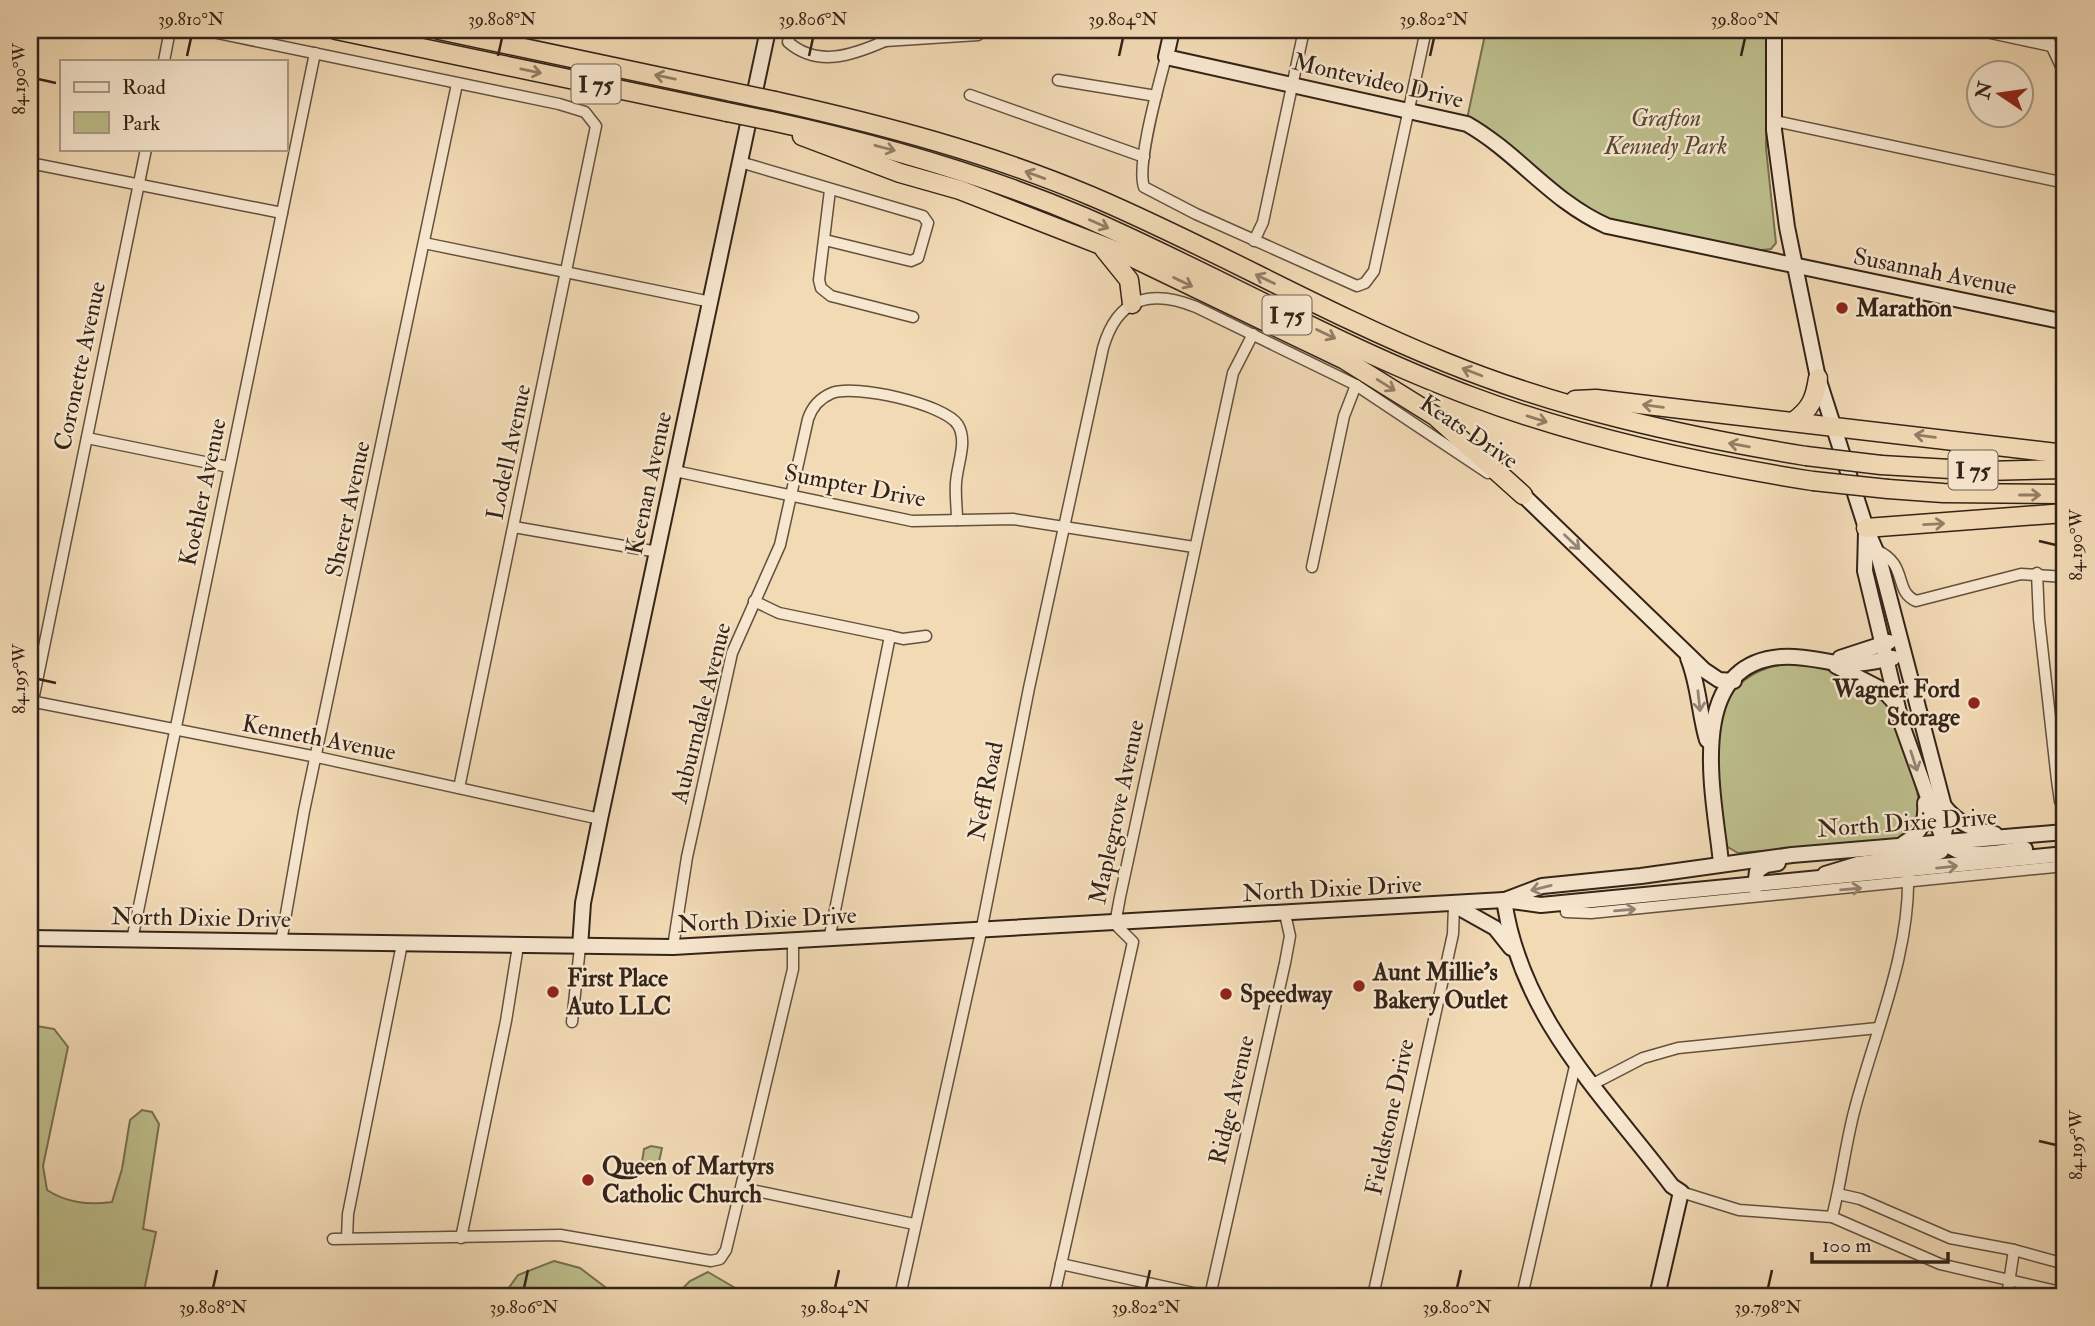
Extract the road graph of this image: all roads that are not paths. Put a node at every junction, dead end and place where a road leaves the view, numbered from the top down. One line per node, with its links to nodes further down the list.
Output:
1 (170, 30): 19 (street)
2 (203, 30): 17 (street)
3 (336, 30): 27 (highway, I 75, one-way to 27, bridge)
4 (439, 30): 50 (highway, I 75, one-way to 4, bridge)
5 (768, 30): 31 (main road, Keenan Avenue)
6 (791, 30): 15 (street)
7 (873, 30): 15 (street)
8 (1172, 30): 18 (main road)
9 (1304, 30): 23 (street)
10 (1426, 30): 26 (street)
11 (1774, 30): 28 (main road)
12 (1977, 30): 16 (street)
13 (2043, 30): 16 (street)
14 (978, 35): 15 (street)
15 (885, 41)
16 (2050, 46): 20 (street)
17 (315, 53): 22 (street); 36 (street, Koehler Avenue)
18 (1166, 57): 23 (main road, Montevideo Drive); 25 (street)
19 (164, 60)
20 (2065, 75)
21 (1058, 80): 25 (street)
22 (457, 84): 39 (street, Sherer Avenue); 42 (street, Lodell Avenue)
23 (1292, 85): 26 (main road, Montevideo Drive); 38 (street)
24 (970, 94): 30 (street)
25 (1156, 96): 30 (street)
26 (1410, 109): 38 (street); 41 (main road, Montevideo Drive)
27 (771, 121): 40 (highway); 58 (highway, I 75, one-way to 58, bridge)
28 (1774, 121): 34 (street); 41 (main road)
29 (146, 150): 33 (street, Coronette Avenue)
30 (1144, 157): 38 (street)
31 (740, 162): 35 (street); 43 (main road, Keenan Avenue)
32 (30, 163): 33 (street)
33 (139, 183): 36 (street); 53 (street, Coronette Avenue)
34 (2065, 183)
35 (830, 190): 37 (street); 37 (street)
36 (282, 213): 55 (street, Koehler Avenue)
37 (825, 240): 45 (street)
38 (1254, 241)
39 (424, 243): 42 (street); 87 (street, Sherer Avenue)
40 (1099, 244): 44 (highway); 59 (highway, one-way to 59)
41 (1795, 267): 46 (main road, Susannah Avenue); 48 (main road)
42 (568, 271): 43 (street); 63 (street, Lodell Avenue)
43 (711, 302): 57 (main road, Keenan Avenue)
44 (1132, 304): 47 (street, Keats Drive); 64 (street, Neff Road)
45 (913, 317)
46 (2065, 322)
47 (1253, 334): 49 (street, Keats Drive); 66 (street, Maplegrove Avenue)
48 (1818, 378): 51 (highway); 52 (main road)
49 (1356, 385): 59 (street, Keats Drive); 69 (street)
50 (1555, 400): 51 (highway, one-way to 50); 56 (highway, I 75, one-way to 50, bridge)
51 (1794, 421): 52 (highway)
52 (1834, 425): 54 (highway, one-way to 52); 65 (main road)
53 (87, 438): 55 (street); 81 (street, Coronette Avenue)
54 (2065, 454)
55 (229, 467): 84 (street, Koehler Avenue)
56 (2065, 469)
57 (675, 471): 60 (street, Sumpter Drive); 68 (main road, Keenan Avenue)
58 (2065, 494)
59 (1523, 495): 77 (main road, Keats Drive, one-way to 77)
60 (791, 496): 62 (street, Sumpter Drive); 62 (street, Auburndale Avenue); 73 (street, Auburndale Avenue)
61 (2065, 513): 65 (highway, one-way to 61)
62 (957, 520): 64 (street, Sumpter Drive)
63 (514, 527): 68 (street); 88 (street, Lodell Avenue)
64 (1064, 528): 66 (street, Sumpter Drive); 110 (street, Neff Road)
65 (1866, 528): 67 (main road); 76 (main road)
66 (1194, 547): 109 (street, Maplegrove Avenue)
67 (1875, 550): 70 (main road); 71 (street)
68 (658, 552): 92 (main road, Keenan Avenue)
69 (1312, 567)
70 (1883, 573): 76 (main road); 85 (main road)
71 (2037, 573): 72 (street); 90 (street)
72 (2065, 577)
73 (754, 601): 74 (street); 119 (street, Auburndale Avenue)
74 (890, 636): 75 (street); 113 (street)
75 (926, 636)
76 (1886, 643): 78 (main road); 79 (main road)
77 (1686, 654): 80 (main road, Keats Drive); 86 (main road, one-way to 86)
78 (1890, 658): 79 (main road); 82 (main road); 85 (main road)
79 (1825, 661): 80 (main road); 82 (main road)
80 (1734, 681): 86 (main road)
81 (31, 701): 83 (street, Coronette Avenue); 84 (street, Kenneth Avenue)
82 (1898, 708): 89 (main road, one-way to 89)
83 (30, 715)
84 (176, 732): 87 (street, Kenneth Avenue); 112 (street, Koehler Avenue)
85 (1927, 744): 91 (main road)
86 (1710, 750): 99 (main road)
87 (317, 757): 88 (street, Kenneth Avenue); 114 (street, Sherer Avenue)
88 (459, 788): 92 (street, Kenneth Avenue)
89 (1924, 791): 95 (main road); 96 (main road)
90 (2065, 803)
91 (1944, 806): 94 (main road); 95 (main road)
92 (600, 819): 118 (main road, Keenan Avenue)
93 (2065, 832): 94 (main road, North Dixie Drive)
94 (2013, 837): 95 (main road, North Dixie Drive)
95 (1944, 842): 96 (main road, North Dixie Drive); 98 (main road); 103 (main road)
96 (1900, 845): 97 (main road, North Dixie Drive)
97 (1823, 852): 99 (main road, North Dixie Drive); 104 (main road)
98 (2065, 854): 101 (main road, North Dixie Drive, one-way to 98)
99 (1721, 863): 102 (main road, North Dixie Drive)
100 (2065, 866): 101 (street)
101 (1908, 878): 103 (main road, North Dixie Drive); 104 (street, one-way to 101); 122 (street)
102 (1592, 881): 105 (main road, North Dixie Drive, one-way to 105); 106 (main road)
103 (1806, 882): 104 (main road, North Dixie Drive)
104 (1755, 892): 106 (main road, North Dixie Drive, one-way to 104)
105 (1504, 900): 106 (main road, North Dixie Drive); 107 (main road, North Dixie Drive); 120 (main road)
106 (1565, 903)
107 (1454, 905): 108 (main road, North Dixie Drive); 120 (main road); 141 (street, Fieldstone Drive)
108 (1285, 914): 109 (main road, North Dixie Drive); 140 (street, Ridge Avenue)
109 (1115, 924): 110 (main road, North Dixie Drive); 134 (street, Maplegrove Avenue)
110 (981, 932): 113 (main road, North Dixie Drive); 129 (street, Neff Road)
111 (30, 938): 112 (main road, North Dixie Drive)
112 (132, 940): 114 (main road, North Dixie Drive)
113 (829, 940): 115 (main road, North Dixie Drive)
114 (281, 942): 116 (main road, North Dixie Drive)
115 (793, 942): 119 (main road, North Dixie Drive); 125 (street)
116 (402, 944): 117 (main road, North Dixie Drive); 130 (street)
117 (518, 946): 118 (main road, North Dixie Drive); 131 (street)
118 (580, 947): 119 (main road, North Dixie Drive); 121 (street)
119 (673, 947)
120 (1519, 957): 123 (main road)
121 (572, 1022)
122 (1878, 1028): 124 (street); 127 (street)
123 (1575, 1066): 124 (main road); 142 (street)
124 (1591, 1085): 126 (main road)
125 (742, 1188): 129 (street); 131 (street)
126 (1681, 1192): 128 (street); 143 (main road)
127 (1838, 1194): 128 (street); 133 (street)
128 (1832, 1217): 136 (street)
129 (914, 1224): 138 (street, Neff Road)
130 (347, 1238): 131 (street); 132 (street)
131 (461, 1238)
132 (333, 1239)
133 (2014, 1250): 135 (street); 136 (street)
134 (1061, 1265): 139 (street, Maplegrove Avenue); 140 (street)
135 (2065, 1265)
136 (2011, 1279): 137 (street); 144 (street)
137 (2065, 1293)
138 (900, 1296)
139 (1054, 1296)
140 (1208, 1296)
141 (1373, 1296)
142 (1522, 1296)
143 (1657, 1296)
144 (2007, 1296)

